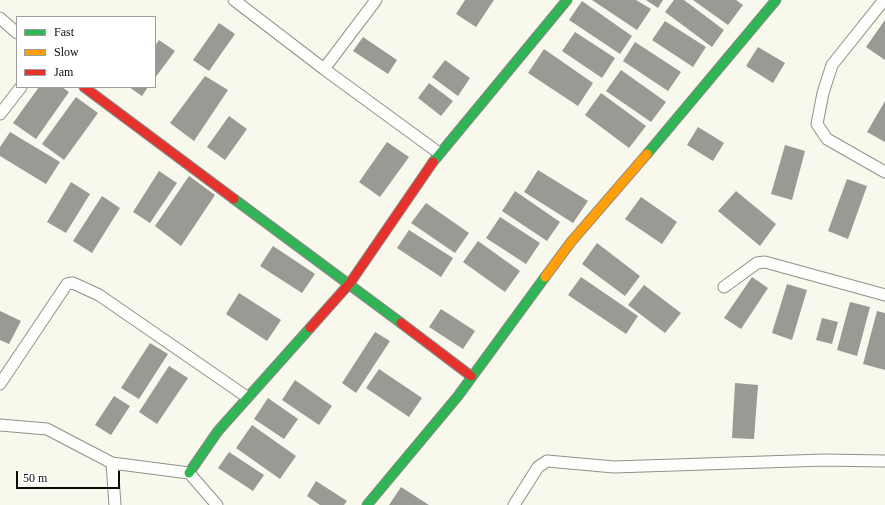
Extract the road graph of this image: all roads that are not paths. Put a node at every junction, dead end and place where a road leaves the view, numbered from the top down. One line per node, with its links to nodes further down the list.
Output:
1 (234, 0): 8 (street)
2 (376, 0): 8 (street)
3 (567, 0): 12 (street)
4 (776, 0): 17 (street)
5 (884, 0): 13 (street)
6 (0, 18): 7 (street)
7 (16, 32)
8 (324, 69): 12 (street)
9 (20, 88): 11 (street)
10 (85, 88): 14 (street)
11 (0, 114)
12 (439, 153): 14 (street)
13 (885, 172)
14 (350, 283): 17 (street); 19 (street)
15 (724, 287): 16 (street)
16 (885, 295)
17 (471, 376): 26 (street)
18 (0, 384): 19 (street)
19 (248, 397): 23 (street)
20 (0, 425): 22 (street)
21 (885, 461): 27 (street)
22 (112, 463): 23 (street); 24 (street)
23 (189, 473): 25 (street)
24 (115, 505)
25 (218, 505)
26 (367, 505)
27 (514, 505)

